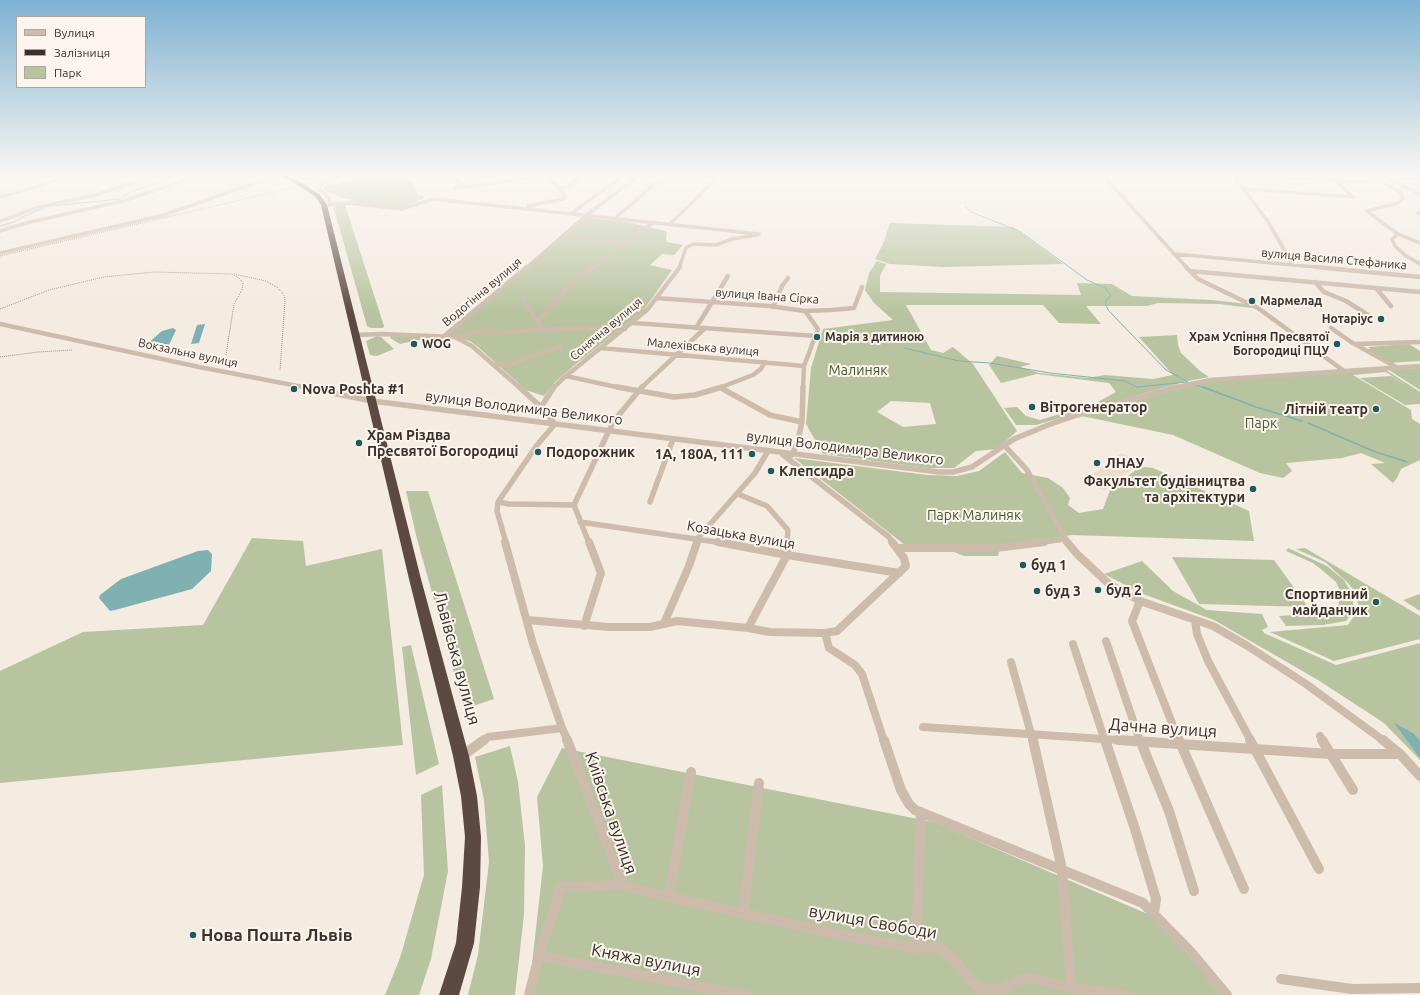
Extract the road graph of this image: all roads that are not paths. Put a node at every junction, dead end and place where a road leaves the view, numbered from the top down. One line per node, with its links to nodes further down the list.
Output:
1 (37, 220): 12 (street)
2 (141, 220): 17 (street)
3 (330, 220): 44 (highway)
4 (581, 220): 13 (street, Водогінна вулиця)
5 (639, 220): 10 (street)
6 (674, 220): 11 (street)
7 (1144, 220): 18 (street)
8 (1267, 220): 20 (street)
9 (1380, 220): 14 (street)
10 (654, 222): 11 (street); 16 (street)
11 (670, 224): 29 (street, Сонячна вулиця)
12 (0, 230)
13 (565, 234): 16 (street); 46 (street, Водогінна вулиця)
14 (1398, 234): 15 (street); 19 (street)
15 (1420, 243)
16 (625, 244): 36 (street)
17 (0, 253)
18 (1175, 254): 20 (street, вулиця Василя Стефаника); 21 (street)
19 (1420, 264)
20 (1293, 265): 23 (street, вулиця Василя Стефаника)
21 (1190, 271): 25 (street); 58 (street)
22 (728, 276): 31 (street)
23 (1420, 277)
24 (788, 278): 33 (street)
25 (1315, 282): 27 (street); 35 (street)
26 (862, 287): 34 (street, вулиця Івана Сірка)
27 (1376, 288): 28 (street); 32 (street)
28 (1420, 292)
29 (656, 298): 31 (street, вулиця Івана Сірка); 37 (street, Сонячна вулиця)
30 (524, 300): 36 (street)
31 (711, 302): 33 (street, вулиця Івана Сірка); 39 (street)
32 (1391, 306)
33 (773, 307): 34 (street, вулиця Івана Сірка)
34 (805, 311): 45 (street)
35 (1368, 315)
36 (537, 321): 43 (street)
37 (633, 322): 39 (street); 42 (street, Сонячна вулиця)
38 (0, 324): 62 (street, Вокзальна вулиця)
39 (696, 328): 40 (street)
40 (704, 328): 45 (street); 52 (street)
41 (1330, 328): 49 (street)
42 (625, 329): 43 (street); 51 (street, Сонячна вулиця)
43 (544, 330): 47 (street)
44 (355, 331): 46 (street); 62 (highway, Львівська вулиця)
45 (816, 336): 55 (street)
46 (443, 337): 47 (street)
47 (455, 337): 54 (street)
48 (1420, 342): 49 (street)
49 (1355, 344): 57 (street)
50 (561, 347): 54 (street)
51 (600, 348): 52 (street, Малехівська вулиця); 59 (street, Сонячна вулиця)
52 (677, 354): 53 (street, Малехівська вулиця); 61 (street)
53 (765, 362): 55 (street, Малехівська вулиця); 60 (street)
54 (494, 365): 63 (street)
55 (804, 366): 64 (street)
56 (1420, 366): 57 (street, вулиця Володимира Великого)
57 (1396, 367): 58 (street, вулиця Володимира Великого)
58 (1344, 371): 68 (street, вулиця Володимира Великого)
59 (566, 376): 61 (street); 63 (street, Сонячна вулиця)
60 (721, 388): 61 (street); 64 (street)
61 (637, 392): 66 (street)
62 (372, 401): 65 (street, вулиця Володимира Великого); 102 (highway, Львівська вулиця)
63 (541, 407): 65 (street)
64 (802, 422): 71 (street)
65 (554, 424): 66 (street, вулиця Володимира Великого); 73 (street)
66 (610, 431): 67 (street, вулиця Володимира Великого); 75 (street)
67 (673, 439): 69 (street, вулиця Володимира Великого); 74 (street)
68 (1004, 446): 71 (street, вулиця Володимира Великого); 78 (street)
69 (768, 451): 70 (street, вулиця Володимира Великого); 72 (street)
70 (781, 453): 71 (street, вулиця Володимира Великого); 79 (street)
71 (792, 455)
72 (738, 494): 77 (street); 80 (street)
73 (498, 502): 75 (street); 83 (street, Київська вулиця)
74 (650, 502)
75 (574, 505): 76 (street)
76 (580, 522): 77 (street, Козацька вулиця); 86 (street)
77 (698, 538): 80 (street, Козацька вулиця); 85 (street)
78 (1065, 539): 79 (street); 82 (street)
79 (897, 548): 81 (street)
80 (787, 555): 81 (street, Козацька вулиця); 87 (street)
81 (899, 573): 88 (street)
82 (1140, 601): 84 (street); 98 (street)
83 (527, 620): 86 (street); 92 (street, Київська вулиця)
84 (1195, 620): 99 (street); 101 (street)
85 (664, 623): 86 (street); 87 (street)
86 (584, 626)
87 (748, 628): 88 (street)
88 (825, 633): 107 (street)
89 (1106, 642): 97 (street)
90 (1074, 644): 96 (street)
91 (1011, 662): 94 (street)
92 (562, 728): 102 (street); 110 (street, Київська вулиця)
93 (923, 728): 94 (street, Дачна вулиця)
94 (1032, 735): 96 (street, Дачна вулиця); 108 (street)
95 (1320, 736): 100 (street)
96 (1104, 739): 97 (street, Дачна вулиця); 114 (street)
97 (1140, 741): 98 (street, Дачна вулиця); 112 (street)
98 (1180, 745): 99 (street, Дачна вулиця); 111 (street)
99 (1256, 749): 100 (street, Дачна вулиця); 109 (street)
100 (1330, 754): 101 (street, Дачна вулиця); 106 (street)
101 (1400, 754): 104 (street)
102 (461, 756): 121 (highway, Львівська вулиця)
103 (691, 772): 113 (street)
104 (1420, 776)
105 (759, 783): 115 (street)
106 (1353, 790)
107 (921, 812): 108 (street); 116 (street)
108 (1062, 869): 114 (street); 119 (street)
109 (1319, 869)
110 (623, 885): 113 (street, вулиця Свободи); 117 (street, Київська вулиця)
111 (1244, 889)
112 (1194, 892)
113 (669, 897): 115 (street, вулиця Свободи)
114 (1154, 913): 125 (street)
115 (743, 914): 116 (street, вулиця Свободи)
116 (916, 948): 119 (street, вулиця Свободи)
117 (539, 956): 122 (street, Київська вулиця); 123 (street, Княжа вулиця)
118 (1281, 980): 120 (street)
119 (1071, 988): 124 (street, вулиця Свободи)
120 (1420, 988)
121 (449, 995)
122 (529, 995)
123 (746, 995)
124 (1127, 995)
125 (1227, 995)

